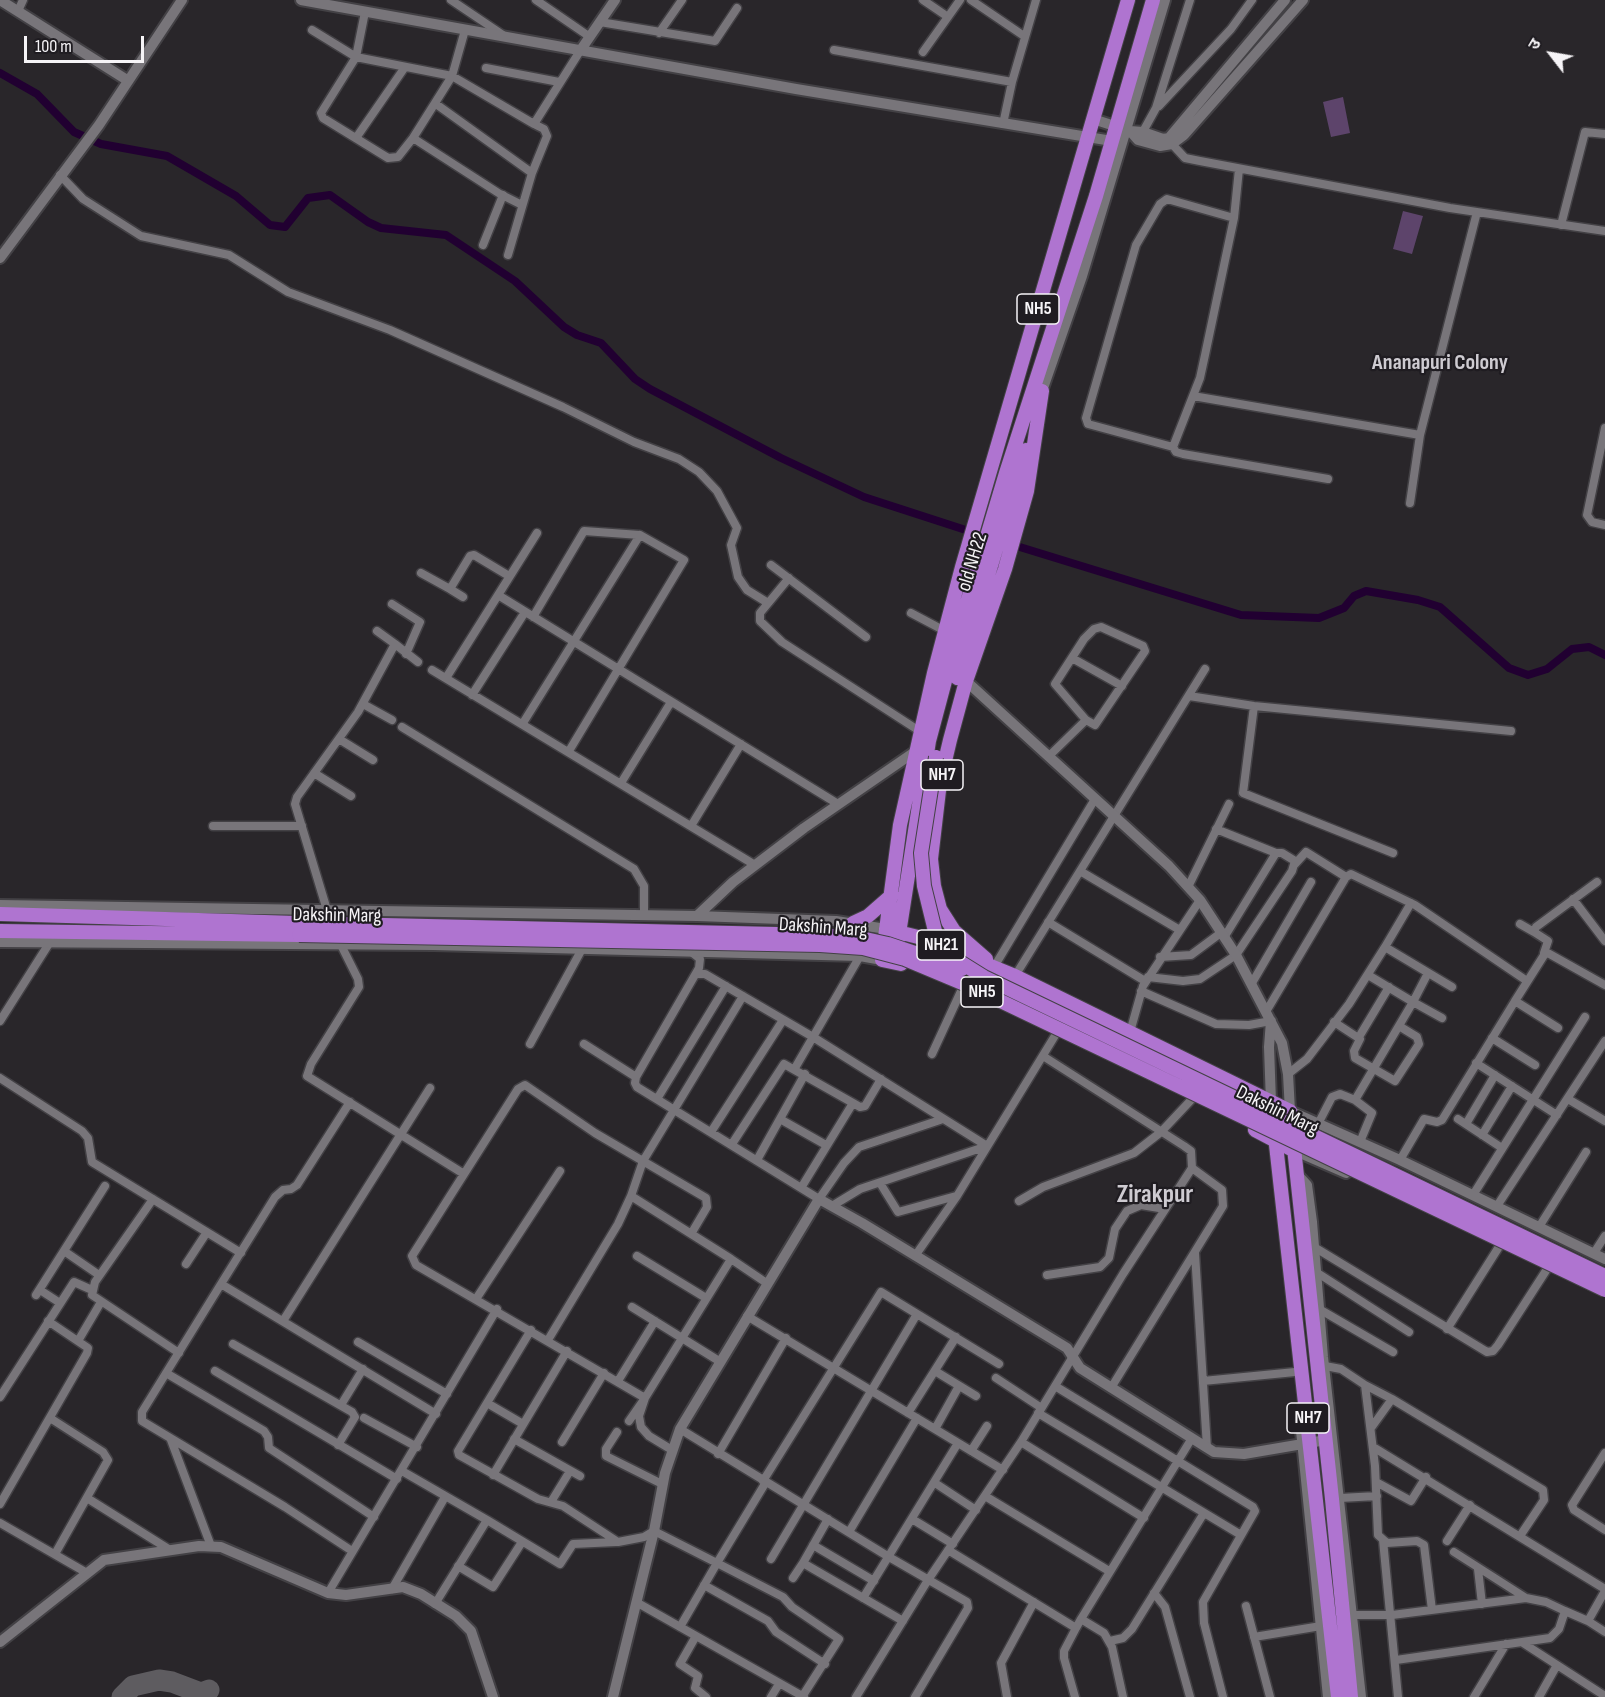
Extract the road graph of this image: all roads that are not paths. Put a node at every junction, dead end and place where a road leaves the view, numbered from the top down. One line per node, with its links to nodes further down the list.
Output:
1 (0, 0): 22 (street)
2 (24, 0): 22 (street)
3 (301, 0): 20 (street)
4 (451, 0): 31 (street)
5 (615, 0): 25 (street)
6 (682, 0): 28 (street)
7 (923, 0): 24 (street)
8 (960, 0): 24 (street)
9 (971, 0): 30 (street)
10 (1036, 0): 30 (street)
11 (1128, 0): 44 (highway, NH5)
12 (1153, 0): 47 (highway, NH5)
13 (1165, 0): 47 (street)
14 (1190, 0): 43 (street)
15 (1252, 0): 43 (street)
16 (1285, 0): 47 (street)
17 (1303, 0): 53 (street)
18 (179, 1): 39 (street)
19 (539, 1): 29 (street)
20 (347, 4): 23 (street)
21 (737, 8): 28 (street)
22 (18, 11): 39 (street)
23 (365, 12): 27 (street); 35 (street)
24 (948, 17): 34 (street)
25 (600, 22): 28 (street); 29 (street)
26 (312, 30): 35 (street)
27 (465, 30): 31 (street); 38 (street)
28 (660, 33)
29 (590, 36): 33 (street)
30 (1024, 36): 41 (street)
31 (507, 38): 33 (street)
32 (834, 50): 41 (street)
33 (580, 51): 40 (street); 46 (street)
34 (923, 52)
35 (356, 57): 36 (street); 49 (street)
36 (405, 67): 38 (street); 49 (street)
37 (486, 68): 40 (street)
38 (452, 76): 42 (street); 45 (street)
39 (127, 80): 56 (street)
40 (560, 82): 45 (street)
41 (1012, 82): 46 (street)
42 (436, 104): 50 (street); 55 (street)
43 (1156, 108): 47 (street)
44 (1093, 119): 47 (street); 51 (highway, NH5)
45 (534, 124): 55 (street)
46 (1003, 124): 51 (street)
47 (1131, 132): 52 (highway, NH5); 53 (street); 66 (street)
48 (1605, 134): 61 (street)
49 (356, 138): 50 (street)
50 (413, 138): 57 (street)
51 (1087, 138): 52 (street); 90 (highway, NH5)
52 (1112, 141): 66 (highway, NH5)
53 (1172, 144): 54 (street)
54 (1239, 169): 59 (street); 60 (street)
55 (532, 173): 58 (street)
56 (60, 175): 65 (street); 85 (street)
57 (502, 195): 58 (street); 63 (street)
58 (522, 205): 64 (street)
59 (1477, 212): 61 (street); 69 (street)
60 (1234, 218): 67 (street); 70 (street)
61 (1561, 225): 62 (street)
62 (1605, 231)
63 (483, 245)
64 (508, 255)
65 (0, 258)
66 (1039, 385): 72 (highway, NH7); 72 (highway, NH5)
67 (1193, 396): 69 (street); 70 (street)
68 (1605, 428): 74 (street)
69 (1420, 435): 73 (street)
70 (1173, 447): 71 (street)
71 (1328, 479)
72 (1014, 491): 77 (highway, NH7); 77 (highway, NH5)
73 (1410, 503)
74 (1605, 525)
75 (537, 533): 80 (street)
76 (640, 535): 89 (street); 93 (street); 98 (street)
77 (993, 563): 102 (highway, NH7); 156 (highway, NH5); 178 (highway, old NH22, bridge)
78 (771, 565): 81 (street)
79 (421, 573): 82 (street)
80 (509, 576): 82 (street); 83 (street)
81 (789, 578): 85 (street); 92 (street)
82 (450, 589): 84 (street)
83 (498, 595): 87 (street); 101 (street)
84 (463, 597)
85 (768, 603): 114 (street)
86 (392, 604): 95 (street)
87 (525, 612): 89 (street); 104 (street)
88 (911, 613): 90 (street)
89 (533, 617): 93 (street)
90 (945, 631): 114 (highway, NH5)
91 (377, 632): 94 (street)
92 (866, 637)
93 (574, 642): 98 (street); 111 (street)
94 (395, 644): 95 (street); 107 (street)
95 (406, 654): 97 (street)
96 (1072, 658): 103 (street); 103 (street); 110 (street)
97 (418, 662)
98 (618, 669): 106 (street); 117 (street)
99 (1205, 669): 105 (street)
100 (432, 670): 101 (street)
101 (446, 678): 104 (street)
102 (966, 681): 119 (street); 173 (highway, NH7)
103 (1122, 686): 110 (street)
104 (472, 695): 111 (street)
105 (1189, 696): 108 (street); 127 (street)
106 (671, 702): 116 (street); 122 (street)
107 (363, 704): 109 (street); 115 (street)
108 (1254, 706): 113 (street); 133 (street)
109 (392, 720)
110 (1086, 720): 119 (street)
111 (523, 723): 117 (street)
112 (402, 727): 149 (street)
113 (1511, 731)
114 (921, 732): 118 (highway, NH5)
115 (339, 739): 120 (street); 121 (street)
116 (741, 744): 125 (street); 130 (street)
117 (569, 751): 122 (street)
118 (916, 751): 125 (street); 141 (highway, NH5)
119 (1049, 756): 124 (street)
120 (373, 760)
121 (314, 773): 123 (street); 129 (street)
122 (621, 783): 130 (street)
123 (351, 796)
124 (1095, 799): 127 (street); 173 (street)
125 (838, 804): 135 (street)
126 (1229, 804): 131 (street)
127 (1114, 816): 136 (street); 140 (street)
128 (213, 825): 129 (street)
129 (302, 826): 146 (street)
130 (691, 826): 135 (street)
131 (1216, 829): 132 (street); 140 (street)
132 (1276, 853): 134 (street); 159 (street)
133 (1393, 853)
134 (1295, 864): 137 (street); 169 (street)
135 (755, 865): 150 (street)
136 (1080, 871): 151 (street); 155 (street)
137 (1346, 877): 144 (street); 191 (street)
138 (1311, 882): 181 (street)
139 (1597, 882): 142 (street)
140 (1188, 887): 143 (street)
141 (892, 895): 152 (highway); 156 (highway)
142 (1573, 899): 158 (street); 160 (street)
143 (1200, 900): 155 (street); 159 (street)
144 (1411, 903): 165 (street); 180 (street)
145 (0, 905): 146 (street, Dakshin Marg)
146 (327, 910): 147 (street, Dakshin Marg)
147 (432, 912): 149 (street, Dakshin Marg); 164 (street)
148 (0, 914): 154 (highway, Dakshin Marg)
149 (644, 915): 150 (street, Dakshin Marg)
150 (697, 916): 152 (street, Dakshin Marg)
151 (1048, 922): 177 (street); 179 (street)
152 (853, 923): 156 (street, Dakshin Marg / NH21)
153 (1520, 924): 158 (street)
154 (298, 929): 157 (highway, Dakshin Marg); 178 (highway, Dakshin Marg / NH5, bridge); 293 (highway, Dakshin Marg / NH5, bridge)
155 (1178, 929): 171 (street)
156 (893, 930): 172 (highway); 173 (highway, Dakshin Marg / NH21)
157 (0, 931)
158 (1534, 932): 168 (street)
159 (1223, 934): 169 (street); 171 (street)
160 (1604, 936)
161 (0, 942): 162 (street, Dakshin Marg)
162 (50, 942): 163 (street, Dakshin Marg); 195 (street)
163 (340, 943): 164 (street, Dakshin Marg); 227 (street)
164 (433, 945): 166 (street, Dakshin Marg)
165 (1384, 947): 174 (street); 176 (street)
166 (582, 949): 167 (street, Dakshin Marg); 206 (street)
167 (689, 951): 170 (street, Dakshin Marg); 175 (street)
168 (1544, 953): 180 (street); 182 (street)
169 (1236, 955): 179 (street); 181 (street)
170 (860, 956): 172 (street, Dakshin Marg); 203 (street)
171 (1160, 957): 179 (street)
172 (889, 961): 186 (highway)
173 (994, 967): 177 (highway, Dakshin Marg / NH7)
174 (1428, 973): 185 (street); 190 (street)
175 (697, 974): 183 (street); 217 (street)
176 (1368, 975): 184 (street); 197 (street)
177 (1015, 976): 200 (highway, Dakshin Marg / NH7)
178 (984, 977): 289 (highway, NH5, bridge)
179 (1147, 979): 187 (street)
180 (1527, 981): 189 (street)
181 (1252, 983): 191 (street)
182 (1605, 985)
183 (726, 986): 188 (street); 222 (street)
184 (1389, 987): 190 (street); 202 (street)
185 (1452, 987)
186 (962, 989): 201 (highway); 208 (street)
187 (1141, 992): 196 (street); 200 (street)
188 (742, 996): 194 (street); 230 (street)
189 (1515, 1001): 199 (street); 204 (street)
190 (1413, 1002): 193 (street); 198 (street)
191 (1267, 1010): 196 (street)
192 (1585, 1017): 224 (street)
193 (1442, 1018)
194 (783, 1020): 203 (street); 239 (street)
195 (0, 1021)
196 (1271, 1021): 215 (street); 228 (street)
197 (1334, 1022): 202 (street); 215 (street)
198 (1399, 1026): 213 (street); 213 (street)
199 (1558, 1028)
200 (1130, 1032): 228 (highway, Dakshin Marg / NH7)
201 (1056, 1034): 209 (street); 223 (highway)
202 (1359, 1037): 213 (street)
203 (813, 1038): 212 (street); 219 (street)
204 (1492, 1038): 210 (street); 211 (street)
205 (1605, 1041): 225 (street)
206 (530, 1044)
207 (584, 1044): 217 (street)
208 (932, 1054)
209 (1042, 1056): 240 (street); 246 (street)
210 (1476, 1063): 216 (street); 252 (street)
211 (1534, 1065)
212 (795, 1068): 214 (street); 244 (street)
213 (1373, 1070): 226 (street)
214 (805, 1074): 229 (street); 233 (street)
215 (1288, 1074): 231 (street)
216 (1495, 1075): 220 (street); 238 (street)
217 (636, 1077): 222 (street)
218 (0, 1078): 264 (street)
219 (881, 1079): 229 (street); 234 (street)
220 (1512, 1086): 224 (street); 242 (street)
221 (430, 1088): 241 (street)
222 (657, 1099): 230 (street)
223 (1192, 1099): 240 (street); 247 (highway)
224 (1533, 1099): 232 (street); 248 (street)
225 (1568, 1099): 232 (street); 236 (street)
226 (1354, 1100): 237 (street); 243 (street)
227 (350, 1102): 241 (street); 278 (street)
228 (1271, 1102): 231 (highway, Dakshin Marg / NH7); 247 (highway, NH7)
229 (853, 1103): 245 (street)
230 (674, 1109): 239 (street); 253 (street)
231 (1290, 1111): 237 (street, Dakshin Marg); 249 (highway, NH7)
232 (1557, 1115): 268 (street)
233 (780, 1119): 245 (street); 251 (street)
234 (943, 1119): 246 (street); 265 (street)
235 (1458, 1119): 238 (street)
236 (1605, 1121)
237 (1318, 1124): 243 (street, Dakshin Marg)
238 (1466, 1124): 242 (street)
239 (711, 1132): 244 (street)
240 (1161, 1132): 254 (street); 266 (street)
241 (401, 1135): 257 (street); 304 (street)
242 (1482, 1135): 248 (street)
243 (1360, 1142): 252 (street, Dakshin Marg)
244 (732, 1144): 251 (street)
245 (826, 1145): 260 (street)
246 (987, 1146): 258 (street); 263 (street)
247 (1277, 1147): 249 (highway); 327 (street); 364 (highway, NH7)
248 (1502, 1148): 261 (street)
249 (1293, 1150): 256 (highway, NH7); 274 (street)
250 (1586, 1152): 270 (street)
251 (757, 1160): 260 (street)
252 (1400, 1160): 261 (street, Dakshin Marg)
253 (643, 1161): 257 (street); 262 (street); 272 (street)
254 (1192, 1168): 269 (street); 277 (street)
255 (560, 1172): 295 (street)
256 (1296, 1173): 275 (street); 360 (highway, NH7)
257 (464, 1174): 295 (street)
258 (880, 1183): 263 (street); 267 (street)
259 (105, 1186): 276 (street)
260 (801, 1188): 265 (street)
261 (1473, 1195): 268 (street, Dakshin Marg)
262 (631, 1196): 272 (street); 312 (street)
263 (957, 1196): 281 (street)
264 (153, 1199): 271 (street); 287 (street)
265 (819, 1199): 267 (street); 291 (street)
266 (1019, 1201)
267 (832, 1206): 281 (street)
268 (1497, 1206): 270 (street, Dakshin Marg)
269 (1166, 1209): 288 (street); 319 (street)
270 (1539, 1227): 279 (street, Dakshin Marg)
271 (207, 1232): 278 (street); 284 (street)
272 (691, 1234): 283 (street)
273 (1605, 1236): 279 (street)
274 (1502, 1242): 285 (street); 306 (street)
275 (1314, 1246): 286 (street); 306 (street)
276 (64, 1251): 287 (street); 297 (street)
277 (1195, 1252): 332 (street); 336 (street)
278 (241, 1253): 290 (street)
279 (1594, 1253): 282 (street, Dakshin Marg)
280 (637, 1256): 294 (street)
281 (915, 1256): 319 (street)
282 (1605, 1258)
283 (731, 1259): 291 (street); 294 (street)
284 (186, 1264)
285 (1549, 1266): 293 (street); 306 (street)
286 (1316, 1272): 300 (street); 308 (street)
287 (99, 1275): 292 (street)
288 (1047, 1275)
289 (1605, 1276)
290 (221, 1284): 304 (street); 318 (street)
291 (768, 1284): 302 (street)
292 (92, 1290): 296 (street); 297 (street)
293 (1605, 1291)
294 (706, 1298): 310 (street)
295 (476, 1299): 299 (street)
296 (102, 1302): 313 (street); 318 (street)
297 (60, 1303): 303 (street)
298 (632, 1307): 305 (street)
299 (497, 1309): 307 (street); 338 (street)
300 (1320, 1310): 317 (street); 322 (street)
301 (917, 1314): 309 (street); 323 (street); 337 (street)
302 (747, 1316): 311 (street); 320 (street)
303 (48, 1321): 313 (street); 340 (street)
304 (284, 1321): 324 (street)
305 (655, 1321): 310 (street); 331 (street)
306 (1447, 1329)
307 (531, 1330): 312 (street); 343 (street)
308 (1409, 1332)
309 (956, 1337): 321 (street); 326 (street)
310 (681, 1338): 320 (street); 341 (street)
311 (786, 1338): 323 (street); 372 (street)
312 (548, 1340): 316 (street)
313 (78, 1341): 348 (street)
314 (358, 1342): 338 (street)
315 (233, 1344): 344 (street)
316 (567, 1351): 329 (street); 351 (street)
317 (1393, 1352)
318 (179, 1353): 328 (street)
319 (1073, 1358): 335 (street); 336 (street)
320 (719, 1361): 354 (street)
321 (999, 1364)
322 (1324, 1366): 333 (street); 389 (street)
323 (833, 1368): 337 (street); 380 (street)
324 (363, 1369): 344 (street); 346 (street)
325 (215, 1371): 365 (street)
326 (935, 1371): 334 (street); 347 (street)
327 (1295, 1372): 332 (street); 364 (street)
328 (166, 1373): 359 (street); 396 (street)
329 (604, 1373): 331 (street); 361 (street)
330 (996, 1378): 345 (street)
331 (618, 1381): 341 (street)
332 (1203, 1382): 368 (street)
333 (1365, 1385): 342 (street); 353 (street)
334 (959, 1386): 339 (street); 355 (street)
335 (1055, 1386): 345 (street); 373 (street)
336 (1111, 1388): 357 (street)
337 (872, 1390): 347 (street); 392 (street)
338 (447, 1394): 346 (street)
339 (976, 1396)
340 (0, 1397)
341 (645, 1398): 350 (street); 369 (street)
342 (1392, 1398): 353 (street); 406 (street)
343 (487, 1403): 351 (street); 377 (street)
344 (341, 1405): 365 (street)
345 (1039, 1410): 362 (street); 384 (street)
346 (436, 1414): 366 (street)
347 (913, 1416): 355 (street); 404 (street)
348 (50, 1418): 388 (street); 391 (street)
349 (364, 1418): 366 (street)
350 (629, 1421)
351 (523, 1424): 358 (street)
352 (987, 1426): 370 (street)
353 (1371, 1428): 367 (street)
354 (680, 1429): 369 (street); 372 (street)
355 (935, 1429): 363 (street)
356 (617, 1432): 383 (street)
357 (1192, 1438): 368 (street); 373 (street)
358 (514, 1439): 375 (street); 377 (street)
359 (171, 1440): 412 (street); 415 (street)
360 (1326, 1440): 364 (street); 443 (highway, NH7)
361 (562, 1442)
362 (1021, 1442): 374 (street); 397 (street)
363 (958, 1443): 370 (street); 382 (street)
364 (1307, 1443): 368 (street); 448 (street); 478 (highway, NH7)
365 (338, 1445): 376 (street)
366 (417, 1446): 376 (street)
367 (1373, 1447): 379 (street); 381 (street)
368 (1207, 1448)
369 (672, 1450): 383 (street)
370 (971, 1451): 374 (street)
371 (1605, 1453): 402 (street)
372 (718, 1454): 380 (street)
373 (1178, 1463): 384 (street); 405 (street)
374 (1003, 1470): 387 (street)
375 (570, 1471): 378 (street); 390 (street)
376 (399, 1475): 386 (street); 396 (street)
377 (493, 1475): 390 (street)
378 (580, 1476)
379 (1426, 1477): 381 (street); 393 (street)
380 (764, 1482): 392 (street); 420 (street)
381 (1376, 1482): 385 (street)
382 (935, 1483): 394 (street); 399 (street)
383 (662, 1484): 403 (street)
384 (1162, 1488): 395 (street); 397 (street)
385 (1377, 1496): 389 (street); 407 (street)
386 (445, 1497): 400 (street); 430 (street)
387 (985, 1497): 394 (street); 424 (street)
388 (87, 1498): 414 (street); 417 (street)
389 (1340, 1498): 443 (street)
390 (551, 1502): 410 (street)
391 (0, 1504)
392 (803, 1505): 398 (street); 419 (street)
393 (1470, 1505): 406 (street); 408 (street)
394 (976, 1510): 413 (street)
395 (1203, 1513): 405 (street); 433 (street)
396 (374, 1517): 415 (street)
397 (1144, 1518): 424 (street)
398 (828, 1519): 404 (street); 411 (street)
399 (912, 1519): 413 (street); 418 (street)
400 (487, 1520): 409 (street); 422 (street)
401 (0, 1523): 417 (street)
402 (1605, 1530)
403 (654, 1531): 410 (street); 420 (street); 436 (street)
404 (849, 1532): 418 (street)
405 (1241, 1535): 475 (street)
406 (1520, 1536): 431 (street)
407 (1383, 1540): 441 (street); 444 (street)
408 (1447, 1541)
409 (522, 1542): 410 (street); 422 (street)
410 (618, 1542)
411 (813, 1545): 421 (street); 428 (street)
412 (211, 1546): 414 (street); 432 (street)
413 (950, 1547): 427 (street); 437 (street)
414 (170, 1551): 425 (street)
415 (352, 1551): 432 (street)
416 (1454, 1552): 423 (street)
417 (55, 1554): 425 (street)
418 (889, 1557): 427 (street); 428 (street)
419 (771, 1559)
420 (717, 1563): 429 (street); 459 (street)
421 (803, 1563): 426 (street); 434 (street)
422 (458, 1566): 438 (street)
423 (1478, 1569): 435 (street); 439 (street)
424 (1109, 1571): 445 (street)
425 (87, 1573): 455 (street)
426 (793, 1578)
427 (928, 1580): 446 (street); 470 (street)
428 (874, 1581): 434 (street)
429 (704, 1586): 449 (street); 459 (street)
430 (392, 1589): 432 (street); 438 (street)
431 (1605, 1590): 447 (street)
432 (328, 1593)
433 (1154, 1593): 454 (street); 474 (street)
434 (863, 1598): 446 (street)
435 (1526, 1598): 439 (street); 442 (street)
436 (636, 1602): 449 (street); 465 (street)
437 (1034, 1602): 450 (street); 471 (street)
438 (435, 1604): 464 (street)
439 (1482, 1604): 441 (street)
440 (1246, 1606): 453 (street)
441 (1432, 1610): 444 (street)
442 (1564, 1611): 447 (street); 456 (street)
443 (1348, 1615): 444 (street); 479 (highway, NH7); 480 (street)
444 (1392, 1615): 458 (street)
445 (1081, 1619): 450 (street); 454 (street)
446 (903, 1621): 469 (street)
447 (1588, 1621): 451 (street)
448 (1321, 1626): 453 (street); 477 (street)
449 (680, 1627): 452 (street)
450 (1076, 1628): 472 (street)
451 (1605, 1632)
452 (696, 1636): 461 (street); 466 (street)
453 (1254, 1637): 476 (street)
454 (1110, 1641): 473 (street)
455 (0, 1642)
456 (1523, 1643): 457 (street); 460 (street)
457 (1506, 1644): 458 (street); 482 (street)
458 (1396, 1660): 481 (street)
459 (825, 1664): 468 (street)
460 (1557, 1665): 462 (street); 463 (street)
461 (779, 1684): 467 (street); 468 (street)
462 (1540, 1696)
463 (1605, 1696)
464 (493, 1697)
465 (613, 1697)
466 (706, 1697)
467 (771, 1697)
468 (803, 1697)
469 (856, 1697)
470 (915, 1697)
471 (1007, 1697)
472 (1075, 1697)
473 (1123, 1697)
474 (1190, 1697)
475 (1223, 1697)
476 (1270, 1697)
477 (1328, 1697)
478 (1338, 1697)
479 (1350, 1697)
480 (1361, 1697)
481 (1398, 1697)
482 (1474, 1697)

